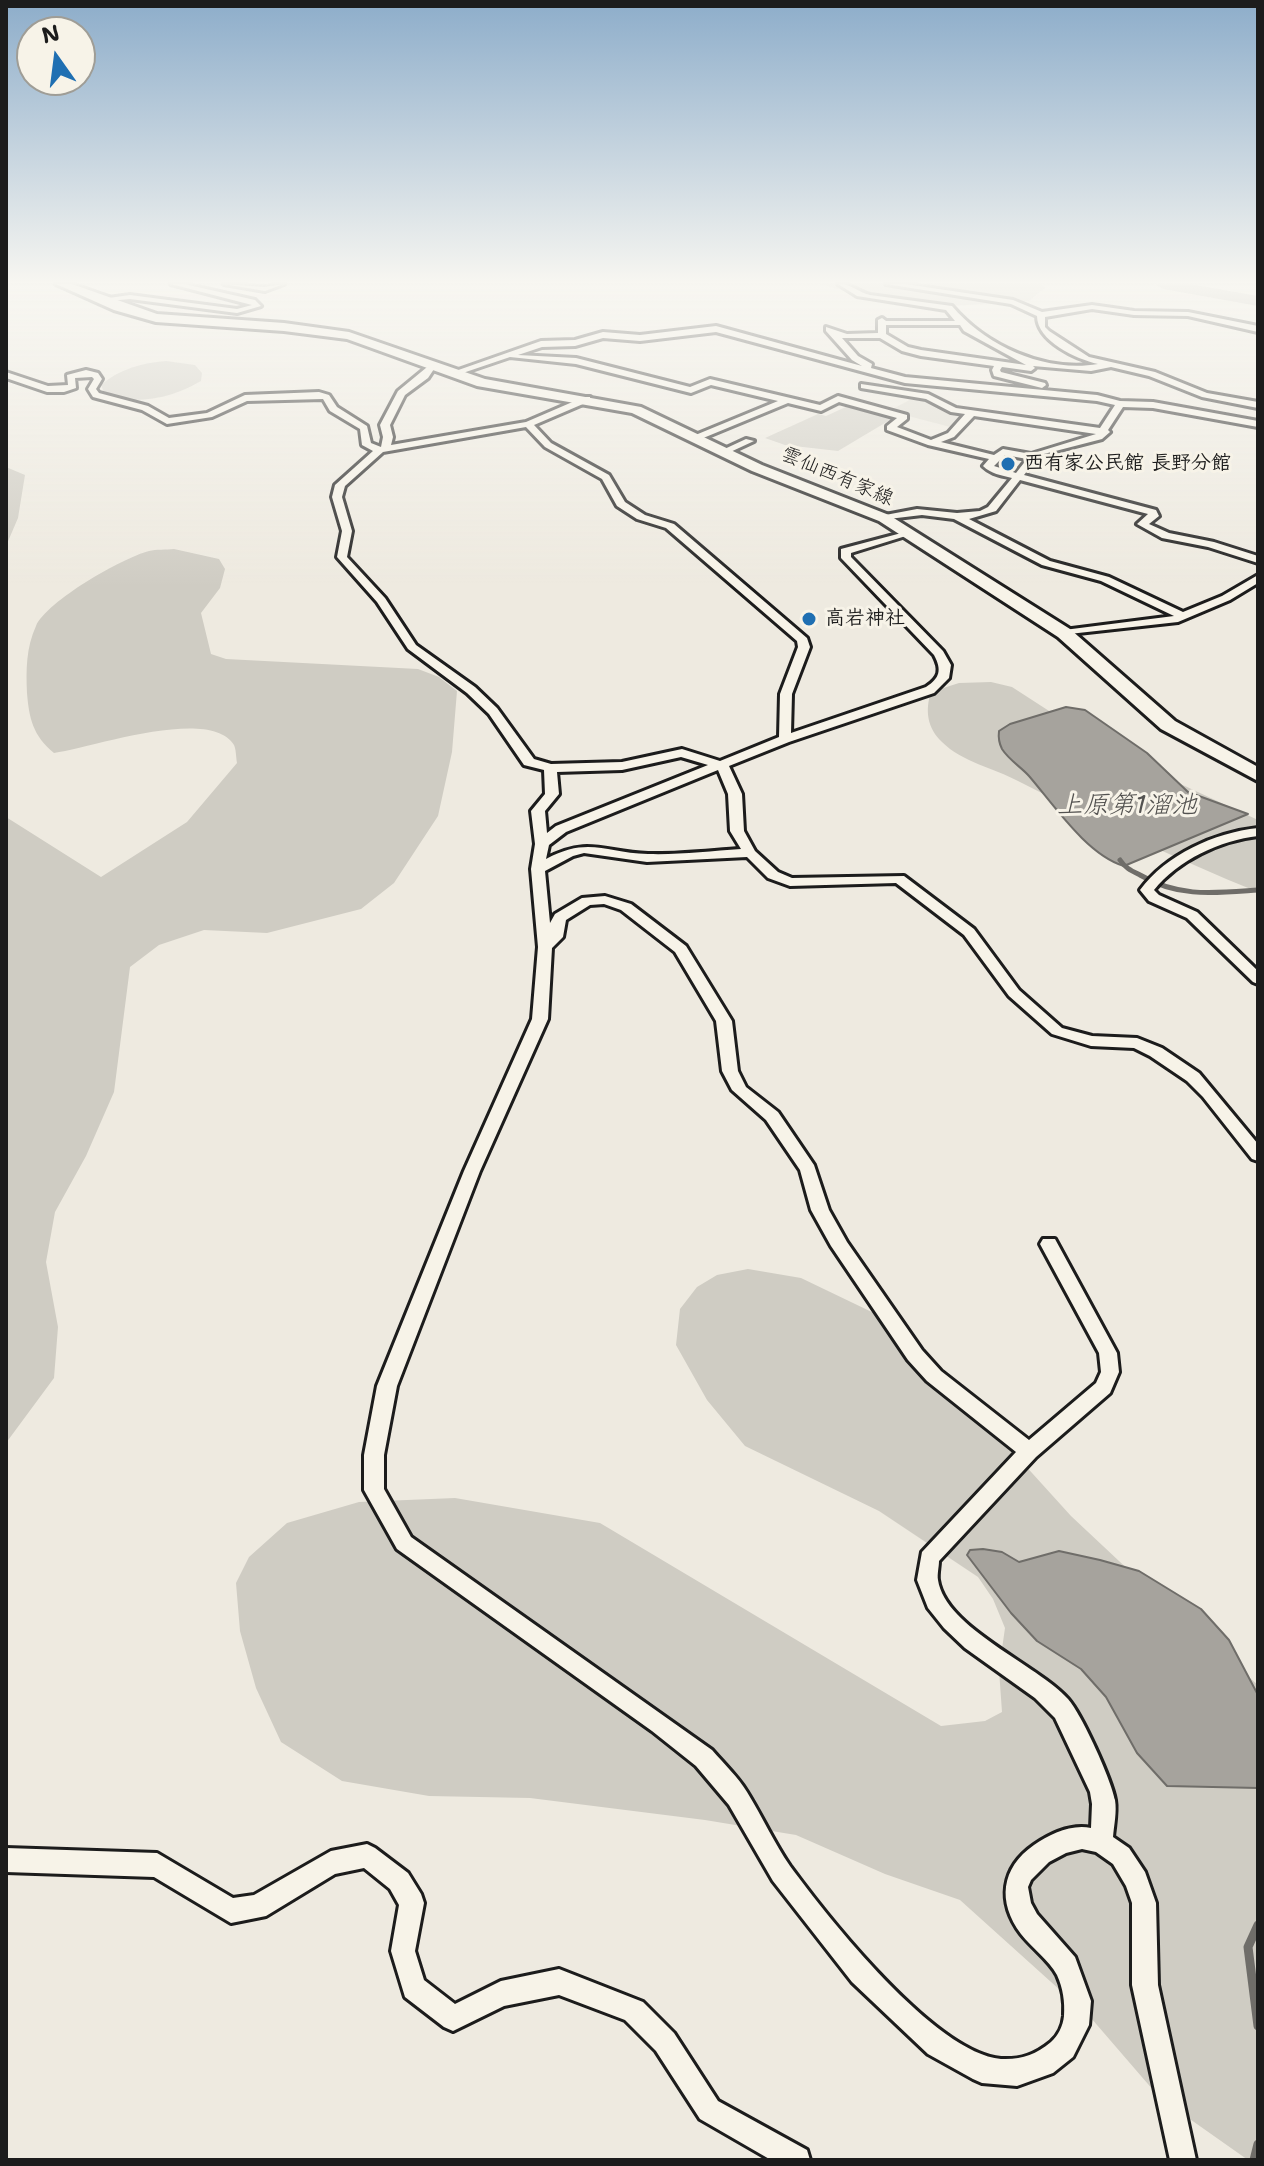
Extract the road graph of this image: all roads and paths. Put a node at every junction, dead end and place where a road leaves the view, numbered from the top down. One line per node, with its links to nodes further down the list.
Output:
1 (37, 385): 2 (street)
2 (73, 385)
3 (94, 385): 25 (street)
4 (412, 385): 25 (street)
5 (498, 385): 14 (main road, 雲仙西有家線)
6 (671, 385): 7 (street)
7 (703, 385)
8 (723, 385): 15 (street)
9 (959, 385): 13 (street)
10 (1043, 385): 13 (street)
11 (1180, 385): 17 (street)
12 (864, 386): 18 (street)
13 (1097, 398): 16 (street)
14 (587, 399): 19 (street); 22 (main road, 雲仙西有家線)
15 (788, 400): 22 (street); 24 (street)
16 (1120, 404): 20 (street); 21 (street)
17 (1258, 405)
18 (972, 412): 21 (street); 24 (street)
19 (528, 424): 25 (street); 37 (street)
20 (1258, 424)
21 (1105, 432): 27 (street)
22 (696, 438): 26 (main road, 雲仙西有家線)
23 (749, 441): 26 (street)
24 (931, 443): 28 (street)
25 (382, 449): 39 (street)
26 (723, 452): 30 (main road, 雲仙西有家線)
27 (1034, 457): 28 (street); 29 (street)
28 (996, 458): 29 (street)
29 (1017, 476): 31 (street); 33 (street)
30 (884, 518): 31 (street); 32 (main road, 雲仙西有家線)
31 (959, 518): 35 (street)
32 (905, 533): 36 (main road, 雲仙西有家線); 37 (street)
33 (1258, 560)
34 (1258, 578): 35 (street)
35 (1183, 616): 36 (street)
36 (1064, 633): 40 (main road, 雲仙西有家線)
37 (785, 739): 38 (street)
38 (723, 766): 39 (street); 42 (street); 43 (street)
39 (550, 768): 42 (street)
40 (1258, 775)
41 (1258, 832): 46 (street)
42 (542, 844): 44 (street)
43 (750, 853): 44 (street); 47 (street)
44 (538, 869): 45 (street)
45 (545, 947): 49 (street); 50 (street)
46 (1258, 979)
47 (1255, 1144)
48 (1049, 1244): 49 (street)
49 (1029, 1451): 50 (street)
50 (1101, 1842): 53 (street)
51 (6, 1860): 52 (street)
52 (797, 2160)
53 (1183, 2160)

